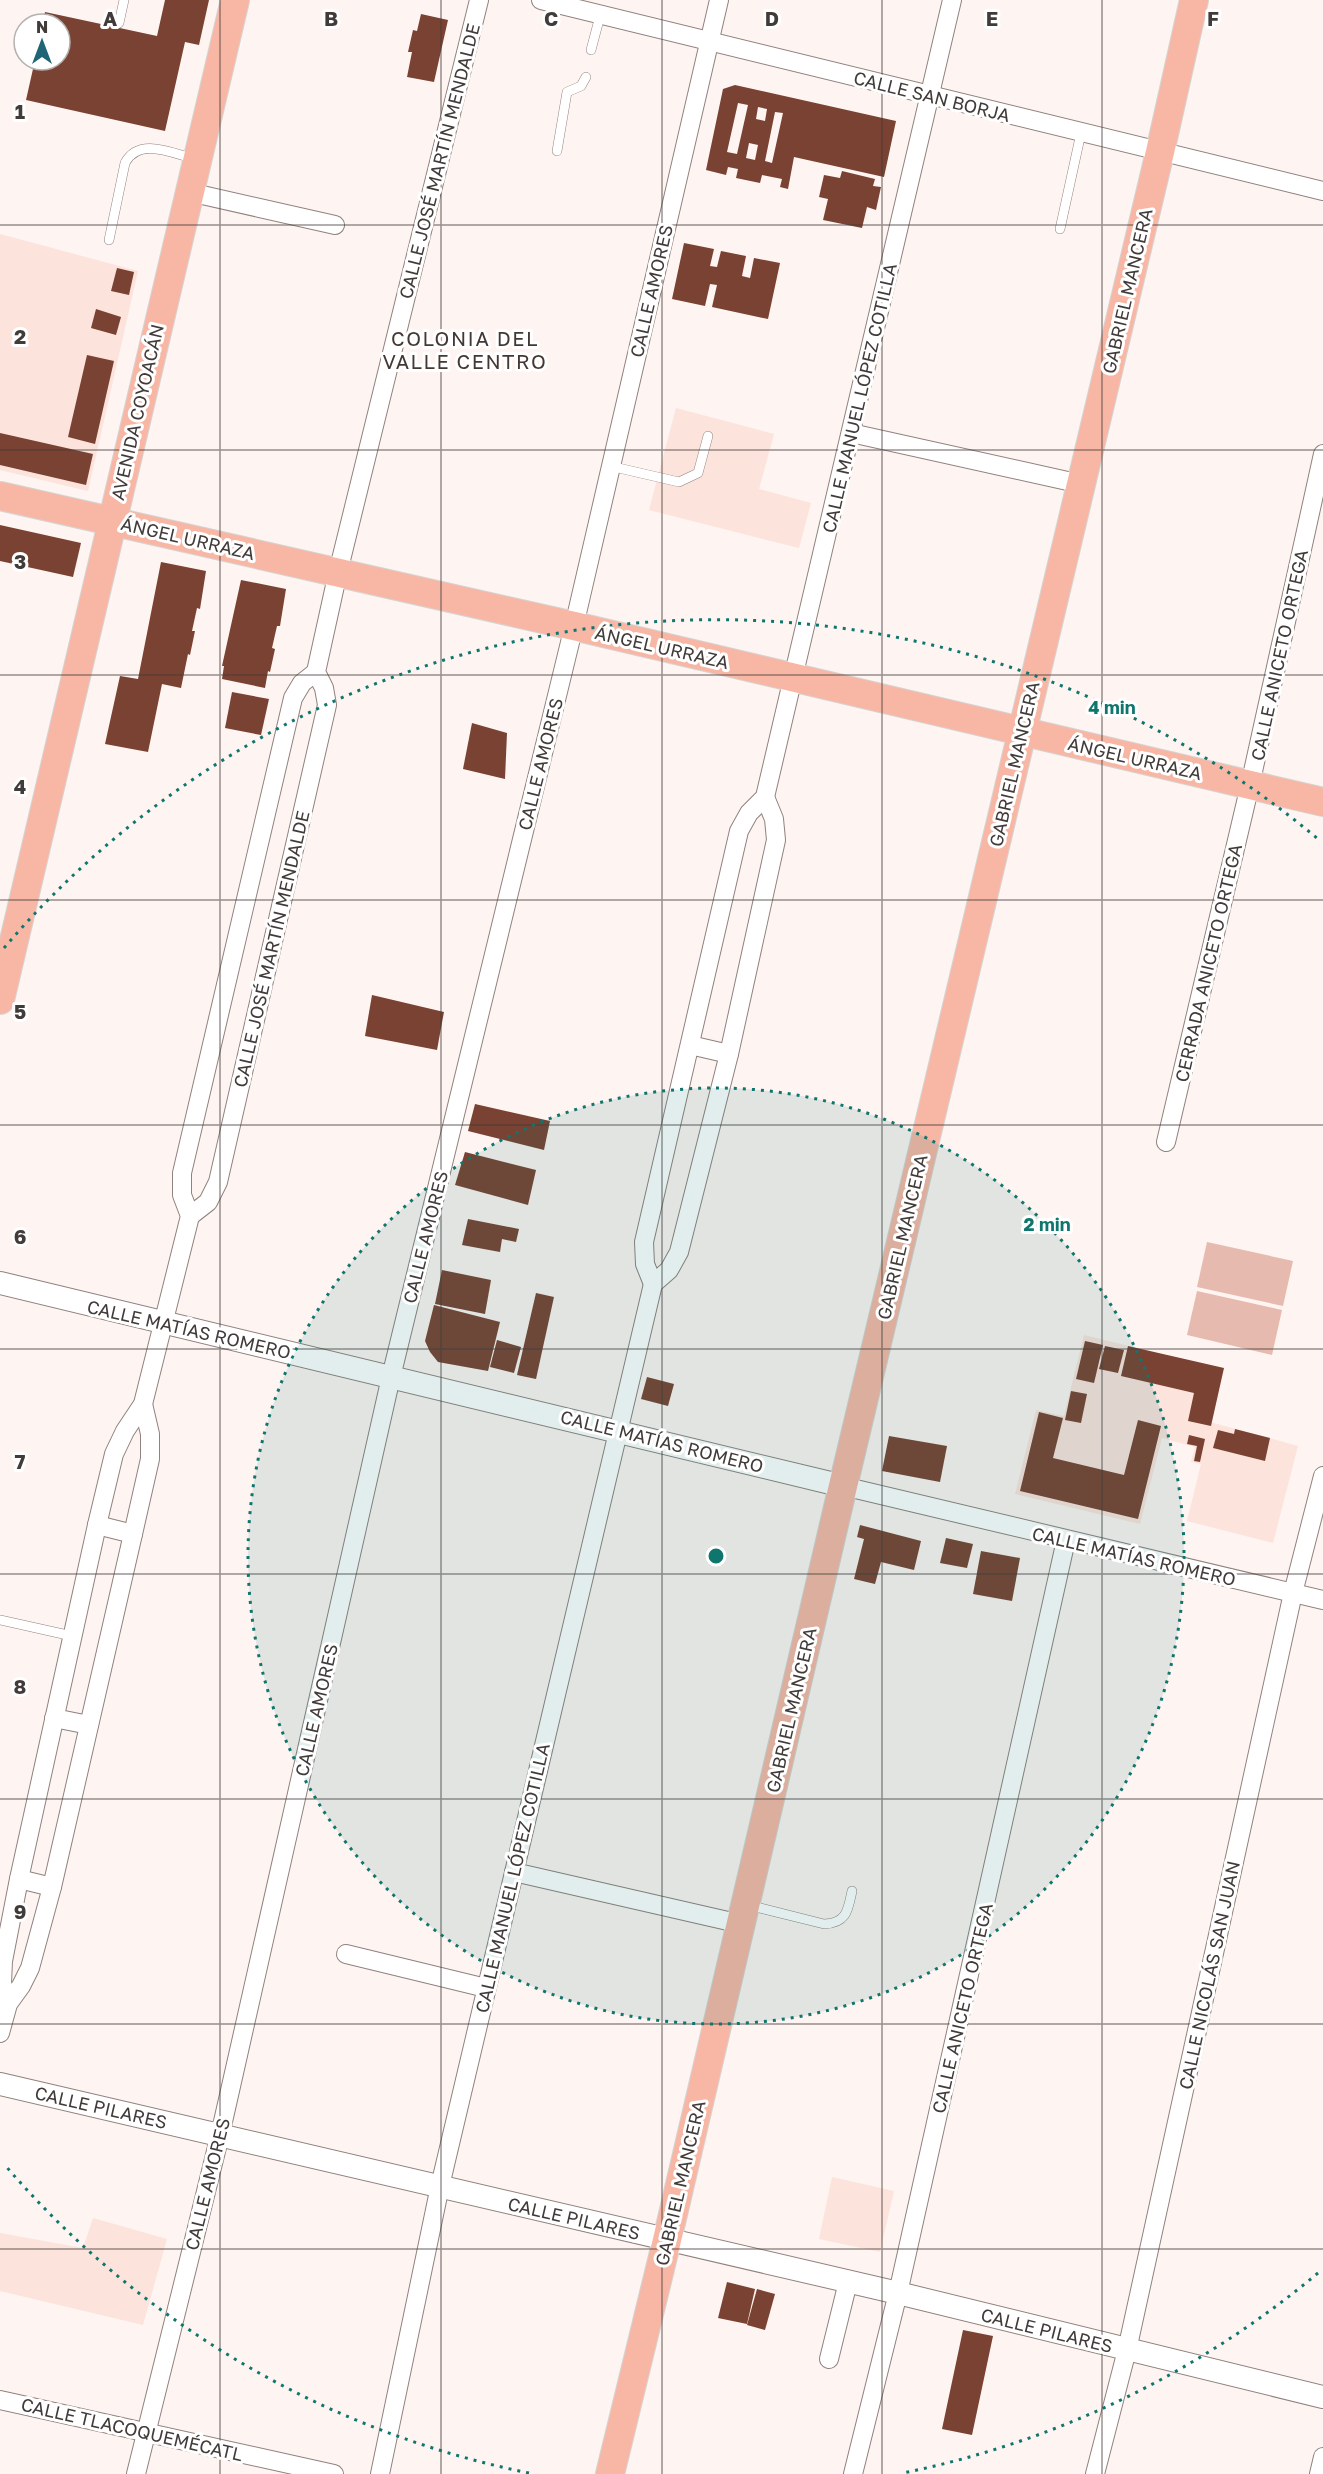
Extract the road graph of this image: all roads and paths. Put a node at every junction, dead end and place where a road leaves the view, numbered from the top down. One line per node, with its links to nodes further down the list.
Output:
1 (124, 0): 9 (lane)
2 (235, 0): 17 (main road, AVENIDA COYOACÁN)
3 (479, 0): 30 (street, CALLE JOSÉ MARTÍN MENDALDE)
4 (541, 0): 8 (street, CALLE SAN BORJA)
5 (719, 0): 10 (street, CALLE AMORES)
6 (952, 0): 13 (street, CALLE MANUEL LÓPEZ COTILLA)
7 (1194, 0): 16 (main road, GABRIEL MANCERA)
8 (600, 16): 10 (street, CALLE SAN BORJA); 11 (lane)
9 (119, 23)
10 (709, 40): 13 (street, CALLE SAN BORJA); 26 (street, CALLE AMORES)
11 (591, 50)
12 (586, 77): 15 (lane)
13 (930, 96): 14 (street, CALLE SAN BORJA); 23 (street, CALLE MANUEL LÓPEZ COTILLA)
14 (1081, 133): 16 (street, CALLE SAN BORJA); 21 (lane)
15 (557, 151)
16 (1160, 152): 18 (street, CALLE SAN BORJA); 27 (main road, GABRIEL MANCERA)
17 (197, 159): 19 (main road, AVENIDA COYOACÁN); 22 (lane)
18 (1323, 191)
19 (189, 192): 20 (street); 29 (main road, AVENIDA COYOACÁN)
20 (335, 225)
21 (1060, 229)
22 (109, 240)
23 (851, 433): 27 (street); 33 (street, CALLE MANUEL LÓPEZ COTILLA)
24 (708, 436): 26 (lane)
25 (1323, 454): 35 (street, CALLE ANICETO ORTEGA)
26 (610, 466): 31 (street, CALLE AMORES)
27 (1081, 484): 34 (main road, GABRIEL MANCERA)
28 (0, 496): 29 (main road, ÁNGEL URRAZA)
29 (111, 521): 30 (main road, ÁNGEL URRAZA); 38 (main road, AVENIDA COYOACÁN)
30 (338, 572): 31 (main road, ÁNGEL URRAZA); 32 (street, CALLE JOSÉ MARTÍN MENDALDE)
31 (574, 626): 33 (main road, ÁNGEL URRAZA); 46 (street, CALLE AMORES)
32 (316, 672): 42 (street, CALLE JOSÉ MARTÍN MENDALDE); 42 (street, CALLE JOSÉ MARTÍN MENDALDE)
33 (793, 678): 34 (main road, ÁNGEL URRAZA); 36 (street, CALLE MANUEL LÓPEZ COTILLA)
34 (1022, 732): 35 (main road, ÁNGEL URRAZA); 50 (main road, GABRIEL MANCERA)
35 (1250, 785): 37 (main road, ÁNGEL URRAZA); 41 (street, CERRADA ANICETO ORTEGA)
36 (765, 797): 39 (street, CALLE MANUEL LÓPEZ COTILLA); 40 (street, CALLE MANUEL LÓPEZ COTILLA)
37 (1323, 802)
38 (0, 1000)
39 (690, 1045): 40 (street); 44 (street, CALLE MANUEL LÓPEZ COTILLA)
40 (729, 1054): 44 (street, CALLE MANUEL LÓPEZ COTILLA)
41 (1166, 1142)
42 (190, 1216): 45 (street, CALLE JOSÉ MARTÍN MENDALDE)
43 (0, 1283): 45 (street, CALLE MATÍAS ROMERO)
44 (653, 1284): 48 (street, CALLE MANUEL LÓPEZ COTILLA)
45 (164, 1323): 46 (street, CALLE MATÍAS ROMERO); 47 (street, CALLE JOSÉ MARTÍN MENDALDE)
46 (391, 1377): 48 (street, CALLE MATÍAS ROMERO); 70 (street, CALLE AMORES)
47 (143, 1404): 51 (street, CALLE JOSÉ MARTÍN MENDALDE); 52 (street, CALLE JOSÉ MARTÍN MENDALDE)
48 (618, 1430): 50 (street, CALLE MATÍAS ROMERO); 60 (street, CALLE MANUEL LÓPEZ COTILLA)
49 (1323, 1476): 54 (street, CALLE NICOLÁS SAN JUAN)
50 (843, 1486): 53 (street, CALLE MATÍAS ROMERO); 64 (main road, GABRIEL MANCERA)
51 (97, 1526): 52 (street); 57 (street, CALLE JOSÉ MARTÍN MENDALDE)
52 (133, 1534): 59 (street, CALLE JOSÉ MARTÍN MENDALDE)
53 (1066, 1540): 54 (street, CALLE MATÍAS ROMERO); 74 (street, CALLE ANICETO ORTEGA)
54 (1293, 1593): 55 (street, CALLE MATÍAS ROMERO); 75 (street, CALLE NICOLÁS SAN JUAN)
55 (1323, 1600)
56 (0, 1620): 57 (lane)
57 (72, 1636): 58 (street, CALLE JOSÉ MARTÍN MENDALDE)
58 (54, 1718): 59 (street); 61 (street, CALLE JOSÉ MARTÍN MENDALDE)
59 (89, 1725): 62 (street, CALLE JOSÉ MARTÍN MENDALDE)
60 (514, 1872): 64 (street); 66 (street, CALLE MANUEL LÓPEZ COTILLA)
61 (19, 1879): 62 (street); 67 (street, CALLE JOSÉ MARTÍN MENDALDE)
62 (51, 1887): 67 (street, CALLE JOSÉ MARTÍN MENDALDE)
63 (852, 1891): 64 (lane)
64 (743, 1914): 72 (main road, GABRIEL MANCERA)
65 (346, 1954): 66 (street)
66 (486, 1988): 71 (street, CALLE MANUEL LÓPEZ COTILLA)
67 (8, 2004): 68 (street, CALLE JOSÉ MARTÍN MENDALDE)
68 (0, 2033)
69 (0, 2084): 70 (street, CALLE PILARES)
70 (219, 2135): 71 (street, CALLE PILARES); 79 (street, CALLE AMORES)
71 (440, 2186): 72 (street, CALLE PILARES); 83 (street, CALLE MANUEL LÓPEZ COTILLA)
72 (667, 2240): 73 (street, CALLE PILARES); 84 (main road, GABRIEL MANCERA)
73 (848, 2282): 74 (street, CALLE PILARES); 76 (street)
74 (898, 2293): 75 (street, CALLE PILARES); 85 (street, CALLE ANICETO ORTEGA)
75 (1127, 2350): 77 (street, CALLE PILARES); 86 (street, CALLE NICOLÁS SAN JUAN)
76 (828, 2360)
77 (1323, 2397)
78 (0, 2400): 79 (street, CALLE TLACOQUEMÉCATL)
79 (145, 2433): 81 (street, CALLE AMORES); 82 (street, CALLE TLACOQUEMÉCATL)
80 (1323, 2457): 87 (street)
81 (136, 2474)
82 (334, 2474)
83 (380, 2474)
84 (610, 2474)
85 (853, 2474)
86 (1095, 2474)
87 (1319, 2474)

